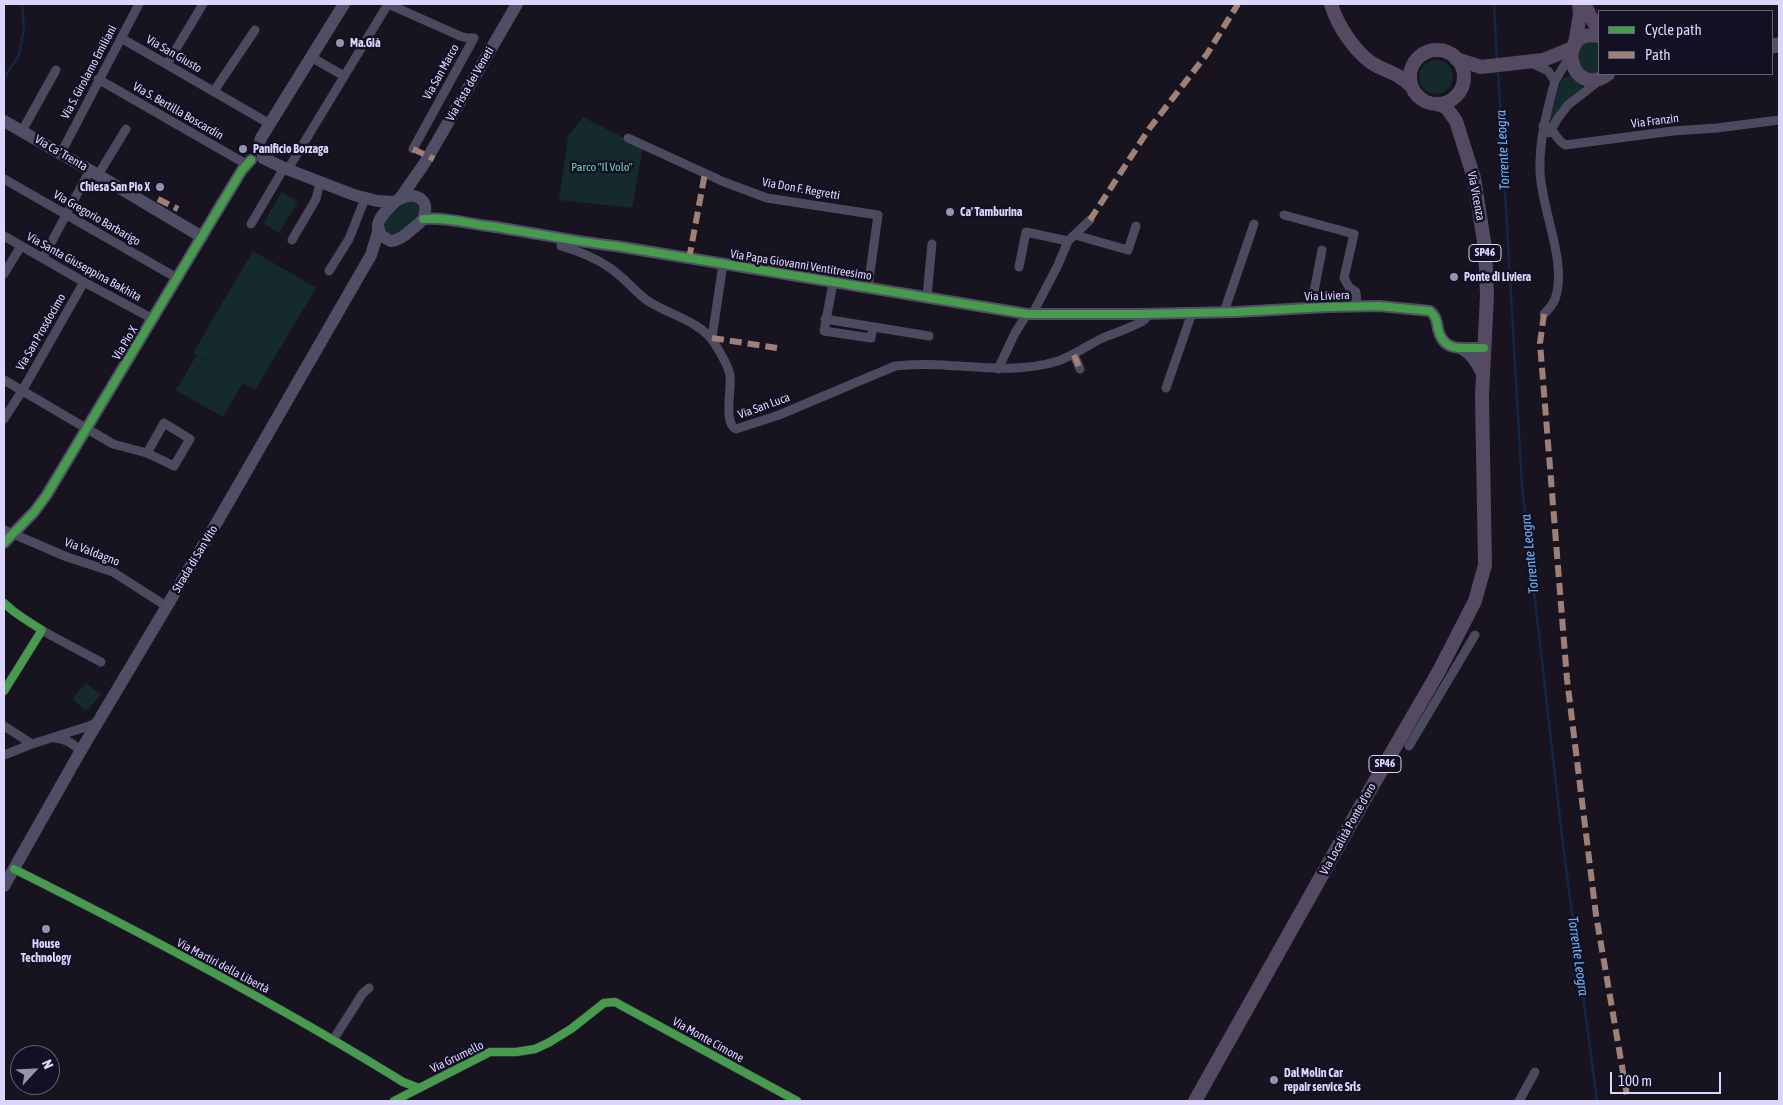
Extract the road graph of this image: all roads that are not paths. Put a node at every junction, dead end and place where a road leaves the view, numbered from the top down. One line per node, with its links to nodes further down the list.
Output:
1 (139, 4): 12 (street, Via S. Girolamo Emiliani)
2 (203, 4): 18 (street)
3 (344, 4): 13 (street, Via Pio X)
4 (388, 4): 22 (street, Via San Marco); 38 (street, Via San Marco)
5 (517, 4): 41 (street, Via Pista dei Veneti)
6 (1331, 4): 21 (main road)
7 (1580, 4): 14 (main road)
8 (1584, 4): 10 (main road)
9 (255, 30): 27 (street)
10 (1598, 30)
11 (1598, 36): 14 (main road)
12 (121, 38): 18 (street, Via San Giusto); 24 (street, Via S. Girolamo Emiliani)
13 (311, 57): 22 (street); 33 (street, Via Pio X)
14 (1571, 57): 17 (main road); 23 (main road); 25 (street)
15 (1456, 59): 16 (main road); 19 (main road); 28 (main road, SP46)
16 (1414, 62): 21 (main road); 26 (main road)
17 (1537, 62): 19 (main road); 25 (street)
18 (167, 64): 27 (street, Via San Giusto)
19 (1481, 67): 28 (main road)
20 (56, 70): 36 (street, Via Ca' Trenta)
21 (1388, 70): 26 (main road)
22 (344, 76): 42 (street, Via San Marco)
23 (1605, 76): 34 (street)
24 (98, 79): 39 (street, Via S. Girolamo Emiliani); 40 (street, Via S. Bertilla Boscardin)
25 (1555, 81): 34 (street)
26 (1412, 87): 29 (main road)
27 (214, 91): 33 (street, Via San Giusto)
28 (1459, 91): 29 (main road); 32 (main road, Via Vicenza / SP46)
29 (1437, 104): 32 (main road)
30 (1779, 120): 34 (street, Via Franzin)
31 (4, 121): 36 (street, Via Ca' Trenta)
32 (1456, 121): 89 (main road, Via Vicenza / SP46)
33 (270, 124): 40 (street, Via Pio X)
34 (1548, 127): 84 (street)
35 (126, 129): 43 (street)
36 (22, 131): 39 (street, Via Ca' Trenta)
37 (628, 138): 76 (street, Via Don F. Regretti)
38 (413, 148)
39 (61, 153): 43 (street, Via Ca' Trenta)
40 (255, 158): 42 (street, Via Papa Giovanni Ventitreesimo); 59 (street, Via Pio X)
41 (424, 164): 47 (street, Via Pista dei Veneti); 48 (street, Via Pista dei Veneti)
42 (286, 169): 45 (street, Via Papa Giovanni Ventitreesimo); 54 (street, Via San Marco)
43 (94, 172): 49 (street); 59 (street, Via Ca' Trenta)
44 (4, 179): 49 (street, Via Gregorio Barbarigo)
45 (320, 183): 46 (street, Via Papa Giovanni Ventitreesimo); 62 (street)
46 (359, 198): 47 (street, Via Papa Giovanni Ventitreesimo); 56 (street); 71 (street)
47 (398, 199): 48 (street, Via Papa Giovanni Ventitreesimo); 56 (street)
48 (422, 202): 51 (street); 52 (street, Via Papa Giovanni Ventitreesimo)
49 (66, 214): 68 (street); 73 (street, Via Gregorio Barbarigo)
50 (1284, 215): 78 (street, Via Liviera)
51 (423, 219): 52 (street, Via Papa Giovanni Ventitreesimo); 63 (street)
52 (452, 220): 61 (street, Via Papa Giovanni Ventitreesimo)
53 (1090, 220): 60 (street)
54 (250, 224)
55 (1254, 224): 80 (street)
56 (378, 225): 63 (street); 67 (street, Strada di San Vito)
57 (1136, 226): 60 (street)
58 (4, 236): 65 (street, Via Santa Giuseppina Bakhita)
59 (202, 237): 73 (street, Via Pio X)
60 (1072, 238): 70 (street); 82 (street)
61 (561, 239): 69 (street, Via Papa Giovanni Ventitreesimo); 87 (street, Via San Luca)
62 (292, 240)
63 (391, 241): 67 (street)
64 (932, 244): 77 (street)
65 (21, 246): 68 (street, Via Santa Giuseppina Bakhita); 72 (street)
66 (1322, 250): 79 (street, Via Liviera)
67 (371, 255): 104 (street, Strada di San Vito)
68 (43, 258): 74 (street, Via Santa Giuseppina Bakhita)
69 (723, 264): 75 (street, Via Papa Giovanni Ventitreesimo); 87 (street, Via Papa Giovanni Ventitreesimo)
70 (1018, 267)
71 (329, 271)
72 (4, 274)
73 (177, 278): 85 (street, Via Pio X)
74 (84, 282): 85 (street, Via Santa Giuseppina Bakhita); 96 (street, Via San Prosdocimo)
75 (833, 283): 76 (street, Via Papa Giovanni Ventitreesimo); 86 (street)
76 (868, 287): 77 (street, Via Papa Giovanni Ventitreesimo)
77 (926, 296): 82 (street, Via Papa Giovanni Ventitreesimo)
78 (1357, 306): 79 (street, Via Liviera); 88 (street, Via Liviera)
79 (1311, 308): 80 (street, Via Liviera)
80 (1224, 312): 81 (street, Via Liviera)
81 (1192, 313): 83 (street, Via Liviera); 95 (street)
82 (1030, 314): 83 (street, Via Papa Giovanni Ventitreesimo); 91 (street)
83 (1148, 314): 90 (street, Via San Luca)
84 (1544, 314)
85 (153, 319): 99 (street, Via Pio X)
86 (929, 336)
87 (712, 338): 91 (street, Via San Luca)
88 (1462, 348): 89 (street, Via Liviera); 93 (street, Via Liviera)
89 (1484, 348): 93 (main road, Via Vicenza)
90 (1074, 355): 91 (street, Via San Luca); 92 (street)
91 (998, 369)
92 (1080, 369)
93 (1482, 376): 97 (main road, Via Vicenza)
94 (4, 380): 96 (street)
95 (1166, 388)
96 (22, 391): 98 (street, Via San Prosdocimo); 99 (street)
97 (1482, 401): 126 (main road, Via Località Ponte d'oro / SP46)
98 (4, 419)
99 (87, 429): 100 (street); 101 (street, Via Pio X)
100 (146, 453): 100 (street)
101 (9, 532): 102 (street, Via Pio X); 104 (street, Via Valdagno)
102 (4, 543)
103 (4, 602): 105 (street)
104 (166, 606): 109 (street, Strada di San Vito)
105 (42, 630): 107 (street); 108 (street)
106 (1475, 634): 114 (street)
107 (102, 662)
108 (4, 691)
109 (97, 722): 111 (street); 115 (street, Strada di San Vito)
110 (4, 726): 113 (street)
111 (69, 732): 112 (street); 115 (street)
112 (53, 738): 113 (street); 115 (street)
113 (32, 744): 116 (street)
114 (1409, 746)
115 (82, 748): 117 (street, Strada di San Vito)
116 (4, 755)
117 (14, 869): 118 (street, Strada di San Vito); 121 (street, Via Martiri della Libertà)
118 (4, 886)
119 (369, 988): 121 (street)
120 (608, 1001): 123 (street, Via Grumello); 125 (street, Via Monte Cimone)
121 (333, 1040): 123 (street, Via Martiri della Libertà)
122 (1535, 1072): 127 (street)
123 (419, 1088): 124 (street, Via Grumello)
124 (394, 1101)
125 (796, 1101)
126 (1195, 1101)
127 (1519, 1101)

